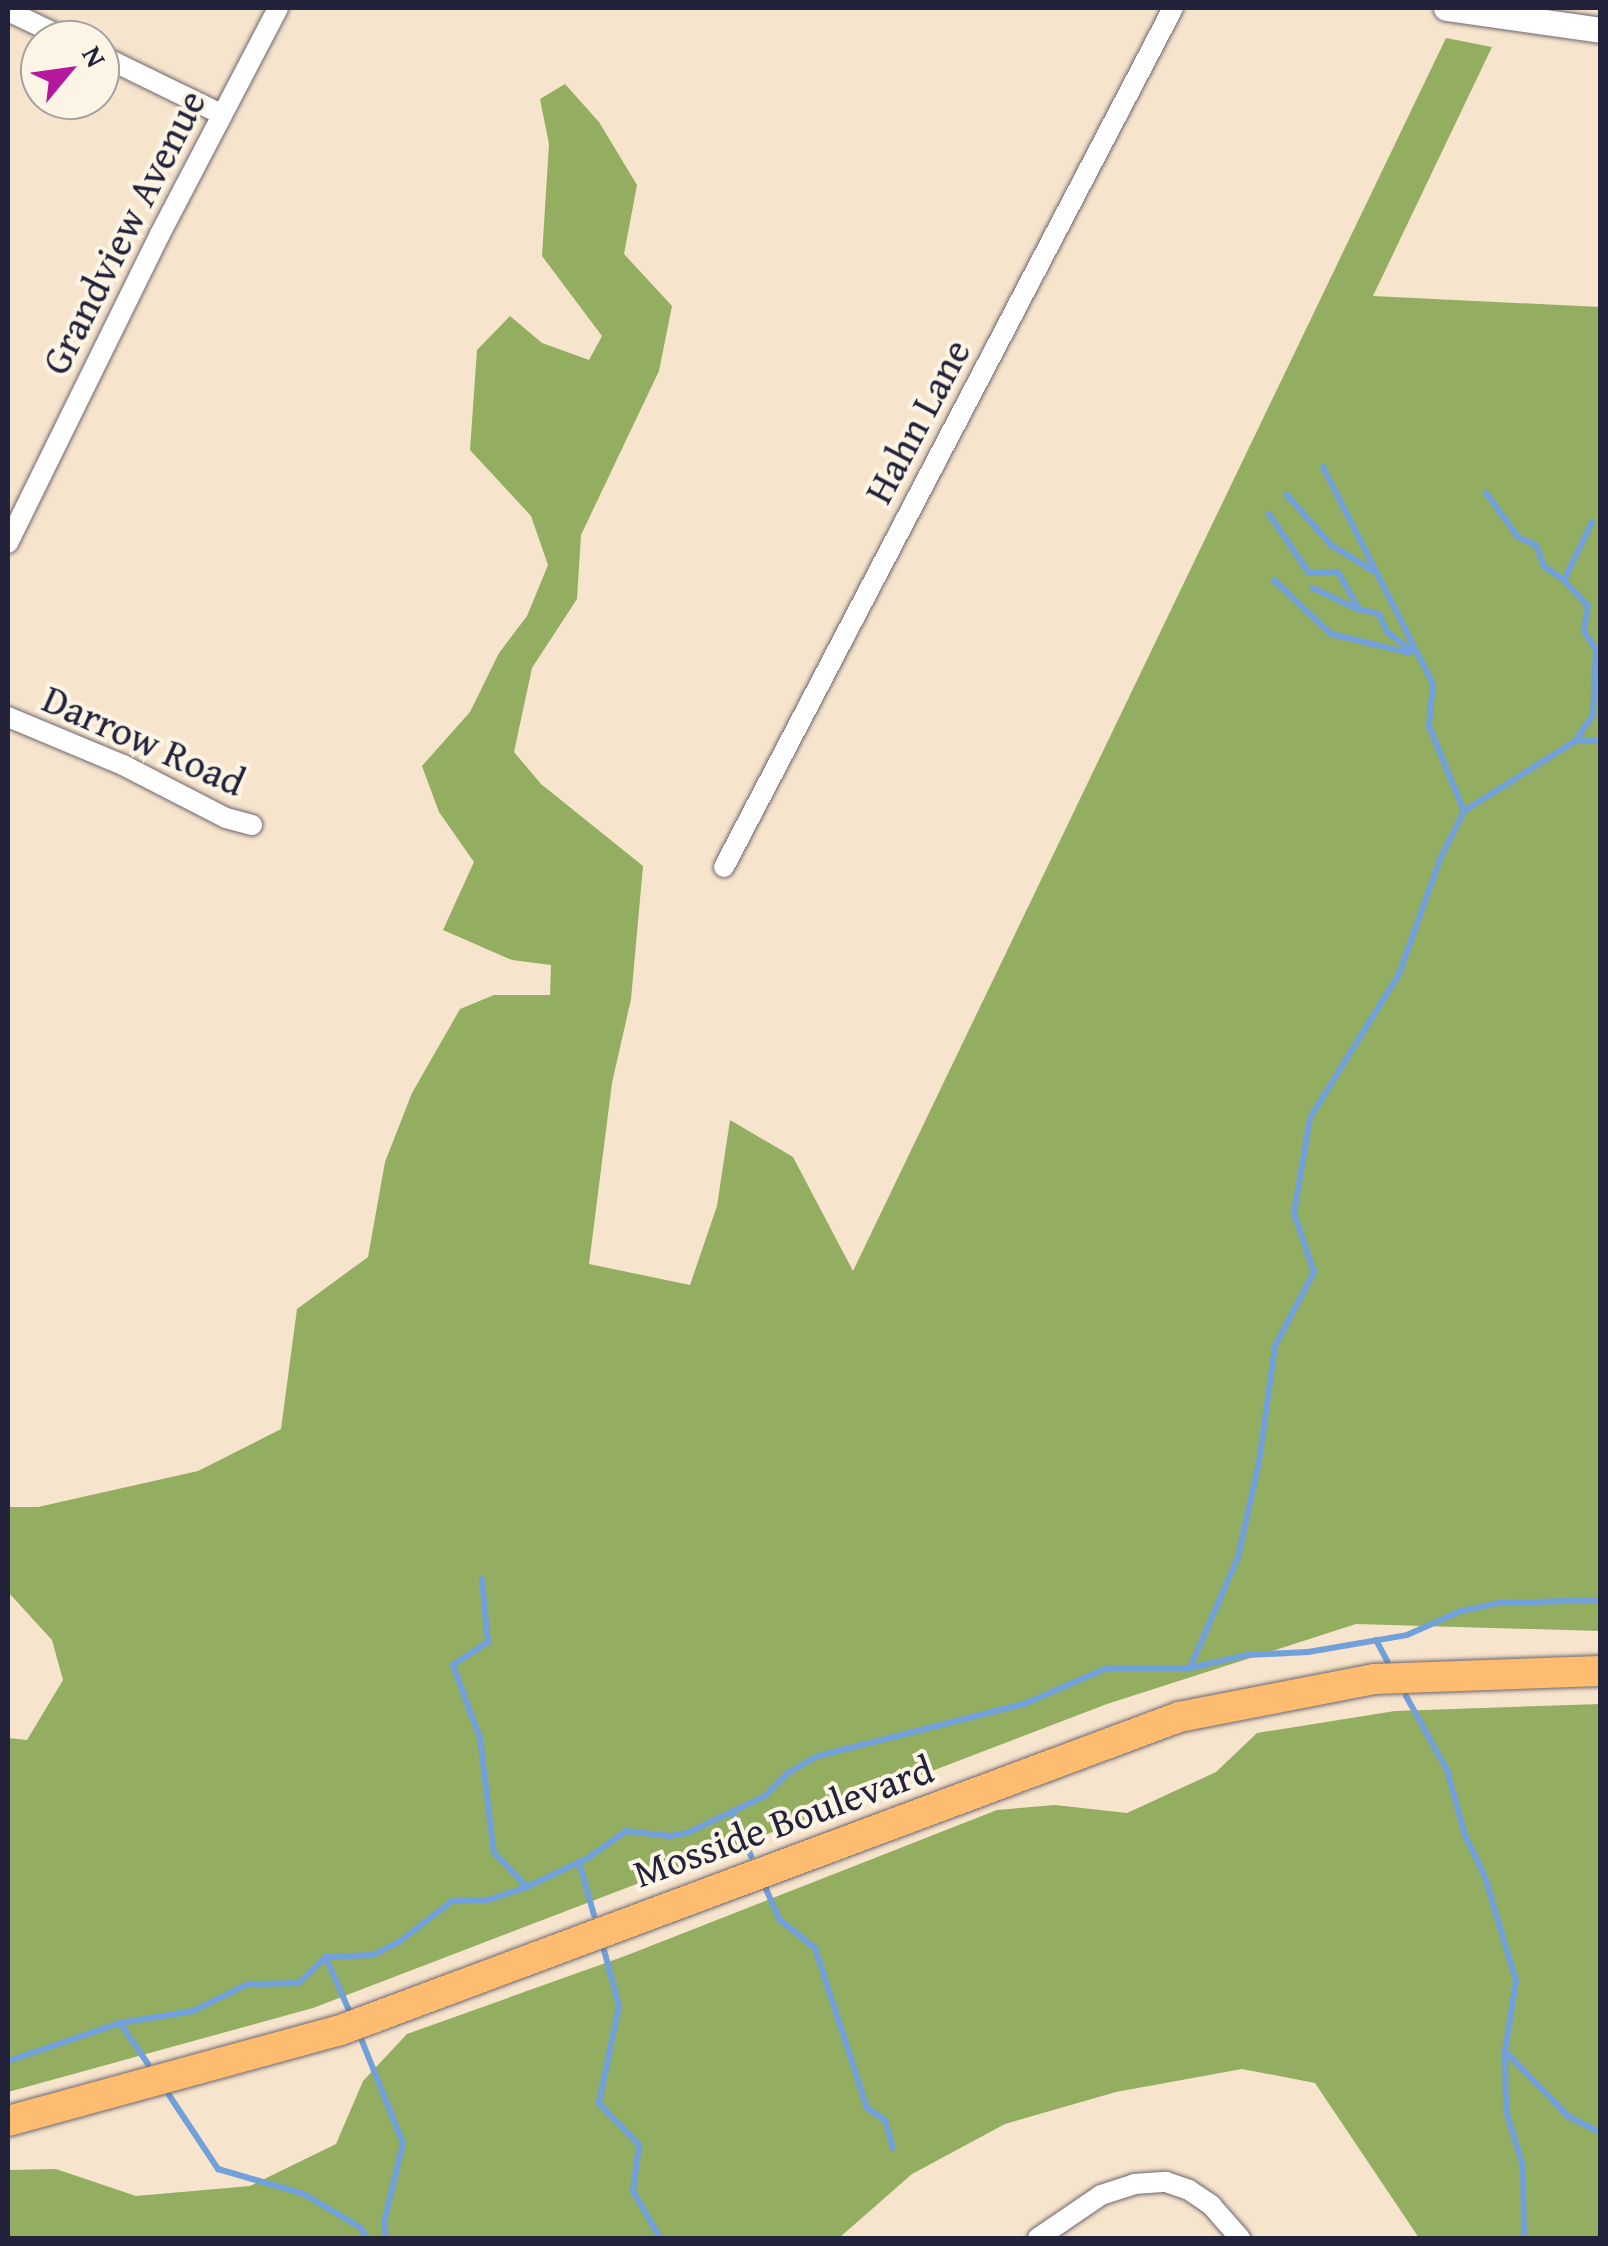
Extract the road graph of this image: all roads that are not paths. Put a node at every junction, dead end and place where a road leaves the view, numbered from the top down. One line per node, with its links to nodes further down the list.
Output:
1 (278, 8): 6 (street, Grandview Avenue)
2 (1172, 8): 11 (street, Hahn Lane)
3 (1446, 8): 4 (street)
4 (1600, 30)
5 (120, 65): 6 (street)
6 (221, 114): 7 (street, Grandview Avenue)
7 (16, 504): 8 (street, Grandview Avenue)
8 (8, 543)
9 (8, 717): 10 (street, Darrow Road)
10 (252, 825)
11 (724, 867)
12 (1600, 1671): 13 (main road, Mosside Boulevard)
13 (8, 2122)
14 (1038, 2238): 15 (street)
15 (1240, 2238)

